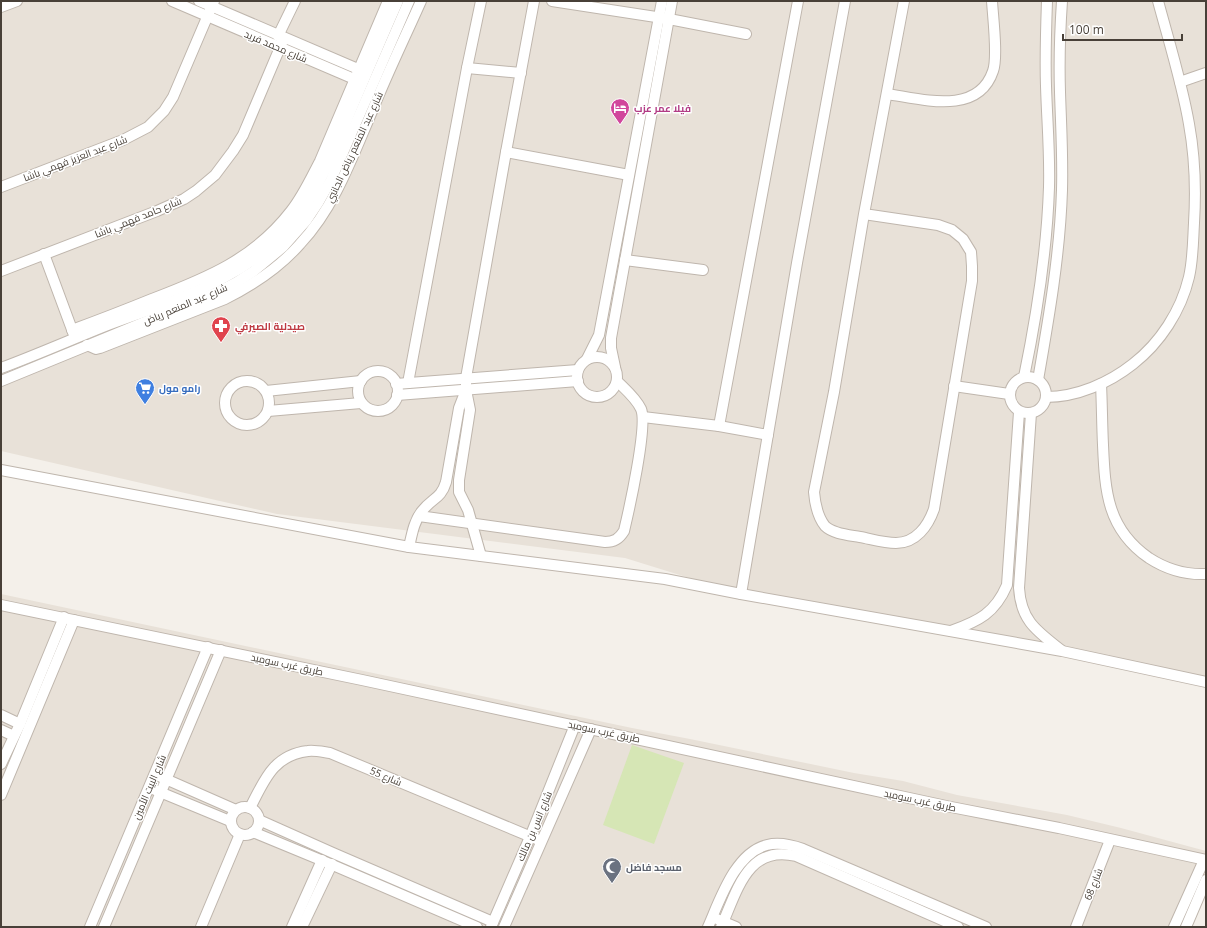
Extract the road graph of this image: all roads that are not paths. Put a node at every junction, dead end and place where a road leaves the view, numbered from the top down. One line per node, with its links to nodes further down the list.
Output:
1 (16, 1): 22 (street)
2 (172, 1): 23 (street, شارع محمد فريد)
3 (199, 1): 21 (street, شارع محمد فريد)
4 (294, 1): 26 (street, شارع حامد فهمي باشا)
5 (388, 1): 30 (street)
6 (398, 1): 30 (street, شارع عبد المنعم رياض)
7 (409, 1): 30 (street, شارع عبد المنعم رياض)
8 (422, 1): 30 (street, شارع عبد المنعم رياض الجانبي)
9 (481, 1): 27 (street)
10 (534, 1): 28 (street)
11 (552, 1): 24 (street)
12 (662, 1): 24 (street)
13 (672, 1): 24 (street)
14 (798, 1): 70 (street)
15 (845, 1): 71 (street)
16 (904, 1): 32 (street)
17 (992, 1): 32 (street)
18 (1047, 1): 49 (street)
19 (1062, 1): 51 (street)
20 (1158, 1): 31 (street)
21 (213, 4): 23 (street, شارع عبد العزيز فهمي باشا); 26 (street, شارع محمد فريد)
22 (1, 7)
23 (208, 16): 26 (street, شارع محمد فريد); 35 (street, شارع عبد العزيز فهمي باشا)
24 (664, 19): 25 (street); 34 (street); 40 (street)
25 (746, 34)
26 (281, 41): 30 (street, شارع محمد فريد); 39 (street, شارع حامد فهمي باشا)
27 (467, 68): 28 (street); 56 (street)
28 (521, 73): 33 (street)
29 (1206, 73): 31 (street)
30 (370, 80): 43 (street, شارع عبد المنعم رياض); 44 (street, شارع عبد المنعم رياض)
31 (1180, 82): 36 (street)
32 (887, 94): 38 (street)
33 (506, 152): 34 (street); 50 (street)
34 (630, 175): 45 (street)
35 (1, 187)
36 (1196, 202): 37 (street); 58 (street)
37 (1206, 205)
38 (864, 214): 59 (street); 59 (street)
39 (44, 254): 42 (street, شارع حامد فهمي باشا); 43 (street)
40 (625, 260): 41 (street); 46 (street)
41 (704, 270)
42 (1, 271)
43 (74, 334): 44 (street); 47 (street, شارع عبد المنعم رياض)
44 (83, 347): 52 (street, شارع عبد المنعم رياض)
45 (587, 359): 46 (street); 48 (street)
46 (615, 367): 55 (street)
47 (1, 368)
48 (578, 370): 50 (street); 54 (street)
49 (1024, 377): 51 (street); 62 (street)
50 (466, 378): 56 (street); 60 (street)
51 (1038, 380): 64 (street)
52 (1, 381)
53 (361, 381): 57 (street); 61 (street); 65 (street)
54 (578, 381): 55 (street); 60 (street)
55 (617, 381): 69 (street)
56 (408, 383): 57 (street)
57 (396, 384): 63 (street)
58 (1101, 384): 64 (street); 79 (street)
59 (954, 386): 62 (street)
60 (466, 390): 63 (street); 73 (street); 74 (street)
61 (266, 391): 66 (street); 66 (street)
62 (1009, 394): 67 (street)
63 (398, 395): 65 (street)
64 (1046, 397): 68 (street)
65 (361, 403): 66 (street)
66 (268, 411)
67 (1019, 412): 68 (street); 83 (street)
68 (1031, 413): 86 (street)
69 (642, 417): 70 (street); 76 (street)
70 (719, 426): 71 (street)
71 (768, 435): 80 (street)
72 (1, 470): 77 (street)
73 (443, 490): 74 (street); 75 (street)
74 (459, 492): 76 (street)
75 (419, 516): 76 (street); 77 (street)
76 (472, 523): 78 (street)
77 (409, 547): 78 (street)
78 (481, 556): 80 (street)
79 (1206, 574)
80 (741, 594): 83 (street)
81 (1, 605): 82 (street, طريق غرب سوميد)
82 (69, 619): 84 (street, طريق غرب سوميد); 90 (street); 93 (street)
83 (949, 631): 86 (street)
84 (208, 647): 85 (street, طريق غرب سوميد); 95 (street, شارع البيت الأمين)
85 (221, 650): 89 (street, طريق غرب سوميد); 96 (street, شارع البيت الأمين)
86 (1062, 651): 87 (street)
87 (1206, 682)
88 (1, 715): 90 (street)
89 (575, 725): 91 (street, طريق غرب سوميد); 106 (street, شارع انس بن مالك)
90 (17, 729): 92 (street); 93 (street); 94 (street)
91 (591, 729): 107 (street, طريق غرب سوميد); 108 (street, شارع انس بن مالك)
92 (1, 730)
93 (28, 733): 99 (street)
94 (1, 764)
95 (155, 774): 96 (street); 97 (street, شارع البيت الأمين)
96 (167, 779): 98 (street, شارع البيت الأمين); 101 (street)
97 (149, 788): 98 (street); 121 (street, شارع البيت الأمين)
98 (161, 793): 103 (street); 122 (street, شارع البيت الأمين)
99 (1, 795)
100 (250, 808): 101 (street); 102 (street); 106 (street, شارع 55)
101 (236, 810): 103 (street)
102 (259, 820): 104 (street); 109 (street)
103 (230, 821): 105 (street)
104 (253, 832): 105 (street); 112 (street)
105 (240, 834): 123 (street)
106 (530, 837): 108 (street, شارع 55); 119 (street, شارع انس بن مالك)
107 (1110, 840): 111 (street, طريق غرب سوميد); 131 (street, شارع 68)
108 (541, 841): 127 (street, شارع انس بن مالك)
109 (333, 853): 112 (street); 119 (street)
110 (817, 860): 113 (street); 114 (street); 117 (street); 130 (street)
111 (1205, 860): 132 (street)
112 (327, 862): 124 (street); 125 (street); 126 (street)
113 (733, 874): 114 (street); 116 (street)
114 (742, 880): 118 (street)
115 (1206, 880): 133 (street)
116 (712, 917): 118 (street); 128 (street)
117 (966, 923): 120 (street)
118 (722, 924): 129 (street)
119 (492, 925)
120 (981, 926)
121 (90, 927)
122 (104, 927)
123 (201, 927)
124 (292, 927)
125 (302, 927)
126 (477, 927)
127 (504, 927)
128 (708, 927)
129 (736, 927)
130 (958, 927)
131 (1076, 927)
132 (1174, 927)
133 (1186, 927)

